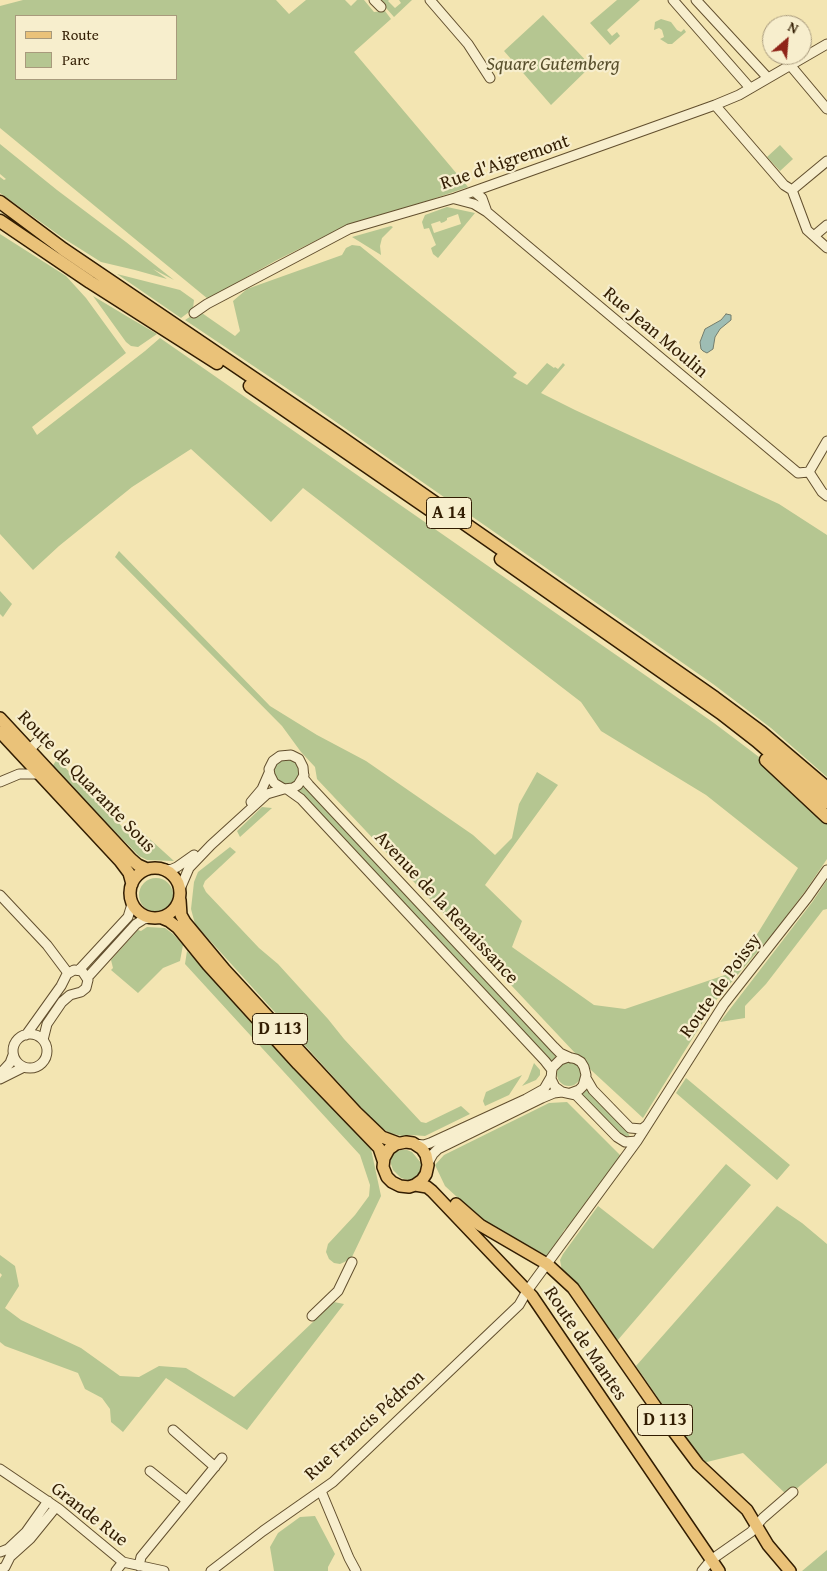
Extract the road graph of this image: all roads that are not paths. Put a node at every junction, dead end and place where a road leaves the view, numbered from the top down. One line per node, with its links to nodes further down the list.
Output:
1 (430, 0): 7 (street)
2 (673, 0): 9 (street)
3 (696, 0): 8 (street)
4 (827, 44): 5 (street, Rue d'Aigremont)
5 (812, 53)
6 (790, 65): 8 (street, Rue d'Aigremont); 11 (street)
7 (490, 78)
8 (768, 78): 9 (street, Rue d'Aigremont)
9 (750, 88): 10 (street, Rue d'Aigremont)
10 (715, 105): 13 (street); 14 (street, Rue d'Aigremont)
11 (827, 109)
12 (827, 161): 13 (street)
13 (792, 190): 23 (street)
14 (478, 194): 15 (street, Rue d'Aigremont); 17 (street); 19 (street)
15 (455, 198): 17 (street, Rue Jean Moulin); 26 (street, Rue d'Aigremont)
16 (0, 202): 25 (highway)
17 (474, 204): 19 (street, Rue Jean Moulin)
18 (0, 210): 25 (highway, A 14)
19 (487, 212): 28 (street, Rue Jean Moulin)
20 (0, 221): 25 (highway, A 14)
21 (827, 225): 23 (street)
22 (0, 227): 25 (highway)
23 (814, 236): 24 (street)
24 (827, 248)
25 (60, 254): 30 (highway, A 14); 40 (highway, A 14)
26 (194, 313)
27 (827, 441): 28 (street)
28 (809, 472): 29 (street)
29 (827, 496)
30 (698, 698): 42 (highway, A 14); 43 (highway)
31 (0, 718): 34 (main road, Route de Quarante Sous)
32 (0, 732): 34 (main road)
33 (43, 736): 34 (street)
34 (26, 753): 36 (street); 37 (main road); 45 (main road, Route de Quarante Sous)
35 (269, 772): 38 (street); 41 (street); 44 (street)
36 (19, 774): 37 (street); 39 (street)
37 (40, 774): 47 (main road)
38 (304, 775): 41 (street); 59 (street, Avenue de la Renaissance)
39 (0, 782)
40 (827, 788)
41 (285, 789): 49 (street); 61 (street, Avenue de la Renaissance)
42 (827, 802)
43 (827, 817)
44 (164, 869): 45 (main road); 49 (main road)
45 (147, 870): 47 (main road)
46 (827, 870): 66 (street, Route de Poissy)
47 (132, 884): 50 (main road)
48 (0, 895): 54 (street)
49 (180, 895): 52 (main road); 68 (main road, D 113)
50 (132, 904): 51 (main road); 53 (street)
51 (150, 918): 52 (main road); 55 (street)
52 (162, 918): 70 (main road, D 113)
53 (79, 970): 54 (street); 55 (street)
54 (68, 973): 56 (street)
55 (87, 978): 57 (street)
56 (26, 1034): 57 (street); 58 (street)
57 (43, 1040): 60 (street)
58 (13, 1055): 60 (street); 62 (street)
59 (571, 1058): 61 (street); 63 (street)
60 (24, 1067): 64 (street)
61 (551, 1073): 65 (street); 69 (street)
62 (0, 1074)
63 (586, 1078): 65 (street); 66 (street)
64 (0, 1079)
65 (567, 1092): 67 (street); 71 (street)
66 (647, 1125): 67 (street, Route de Poissy)
67 (637, 1141): 74 (street, Route de Poissy)
68 (398, 1143): 69 (main road); 70 (main road)
69 (414, 1144): 71 (main road)
70 (383, 1160): 72 (main road)
71 (427, 1167): 72 (main road); 74 (main road, D 113)
72 (415, 1185): 75 (main road, Route de Mantes / D 113)
73 (352, 1262): 76 (street)
74 (547, 1264): 75 (street, Route de Poissy); 87 (main road, D 113)
75 (527, 1291): 82 (street, Rue Francis Pédron); 89 (main road, Route de Mantes / D 113)
76 (312, 1316)
77 (173, 1430): 79 (street)
78 (222, 1458): 79 (street)
79 (215, 1467): 84 (street)
80 (0, 1469): 85 (street, Grande Rue)
81 (150, 1471): 84 (street)
82 (320, 1491): 95 (street, Rue Francis Pédron); 96 (street)
83 (793, 1492): 87 (street)
84 (186, 1500): 91 (street)
85 (48, 1502): 86 (street, Grande Rue); 88 (street)
86 (56, 1507): 90 (street, Grande Rue); 92 (street)
87 (756, 1525): 89 (street); 99 (main road, D 113)
88 (0, 1552)
89 (711, 1560): 97 (street); 98 (main road, Route de Mantes / D 113)
90 (123, 1562): 91 (street, Grande Rue); 93 (street)
91 (139, 1566): 94 (street, Grande Rue)
92 (0, 1569)
93 (116, 1571)
94 (164, 1571)
95 (211, 1571)
96 (356, 1571)
97 (702, 1571)
98 (718, 1571)
99 (790, 1571)

